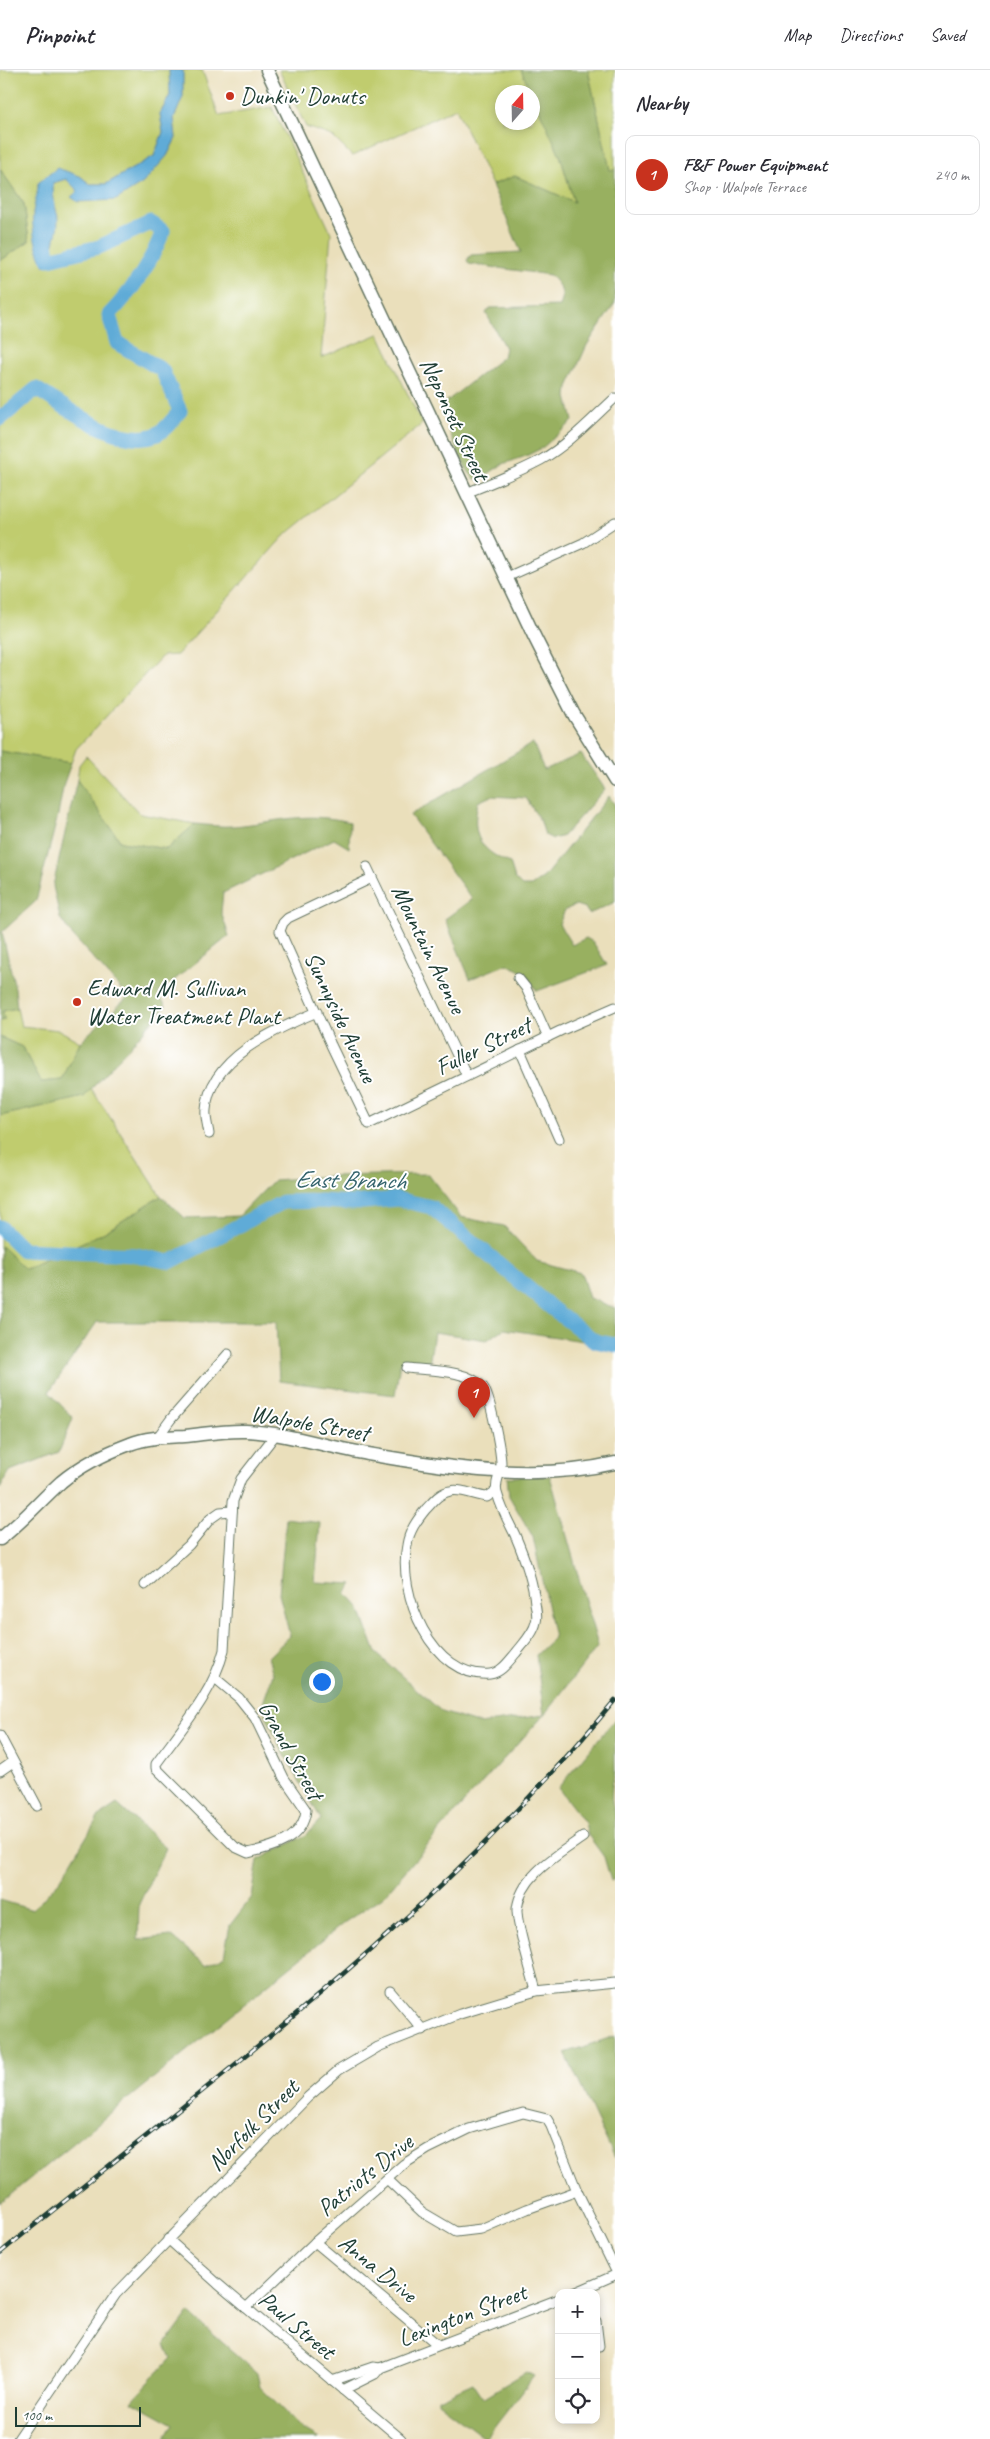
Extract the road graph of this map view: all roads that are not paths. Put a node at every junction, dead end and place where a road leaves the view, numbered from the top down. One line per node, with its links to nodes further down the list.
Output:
1 (267, 70): 3 (main road, Neponset Street)
2 (615, 398): 3 (street)
3 (466, 493): 5 (main road, Neponset Street)
4 (615, 522): 5 (street)
5 (507, 577): 6 (main road, Neponset Street)
6 (615, 780)
7 (367, 867): 8 (street, Mountain Avenue)
8 (372, 878): 11 (street, Sunnyside Avenue); 14 (street, Mountain Avenue)
9 (518, 978): 12 (street)
10 (615, 1007): 12 (street, Fuller Street)
11 (317, 1012): 15 (street, Sunnyside Avenue); 16 (street)
12 (548, 1037): 13 (street, Fuller Street)
13 (520, 1050): 14 (street, Fuller Street); 17 (street)
14 (467, 1076): 15 (street, Fuller Street)
15 (369, 1124)
16 (209, 1134)
17 (559, 1139)
18 (228, 1354): 21 (street)
19 (407, 1368): 23 (street)
20 (276, 1434): 21 (main road, Walpole Street); 23 (main road, Walpole Street); 25 (street, Grand Street)
21 (157, 1438): 26 (main road, Walpole Street)
22 (615, 1463): 23 (main road, Walpole Street)
23 (500, 1471): 24 (street)
24 (496, 1491): 24 (street)
25 (232, 1511): 27 (street); 28 (street, Grand Street)
26 (0, 1539)
27 (145, 1585)
28 (215, 1678): 28 (street, Grand Street)
29 (0, 1736): 30 (street)
30 (13, 1762): 31 (street); 32 (street)
31 (0, 1771)
32 (37, 1806)
33 (582, 1837): 36 (street)
34 (615, 1983): 36 (street, Norfolk Street)
35 (390, 1991): 37 (street)
36 (536, 1991): 37 (street, Norfolk Street)
37 (423, 2030): 40 (street, Norfolk Street)
38 (387, 2178): 39 (street); 39 (street, Patriots Drive); 41 (street, Patriots Drive)
39 (577, 2191): 42 (street, Patriots Drive)
40 (168, 2239): 46 (street, Paul Street); 51 (street, Norfolk Street)
41 (315, 2242): 46 (street, Patriots Drive); 47 (street, Anna Drive)
42 (615, 2269)
43 (615, 2275): 44 (street)
44 (590, 2289)
45 (555, 2301): 47 (street, Lexington Street)
46 (246, 2308): 49 (street, Paul Street)
47 (438, 2345): 48 (street, Lexington Street)
48 (380, 2368): 49 (street, Lexington Street); 50 (street, Lexington Street)
49 (332, 2381): 50 (street, Paul Street)
50 (343, 2390): 52 (street, Paul Street)
51 (18, 2439)
52 (401, 2439)

